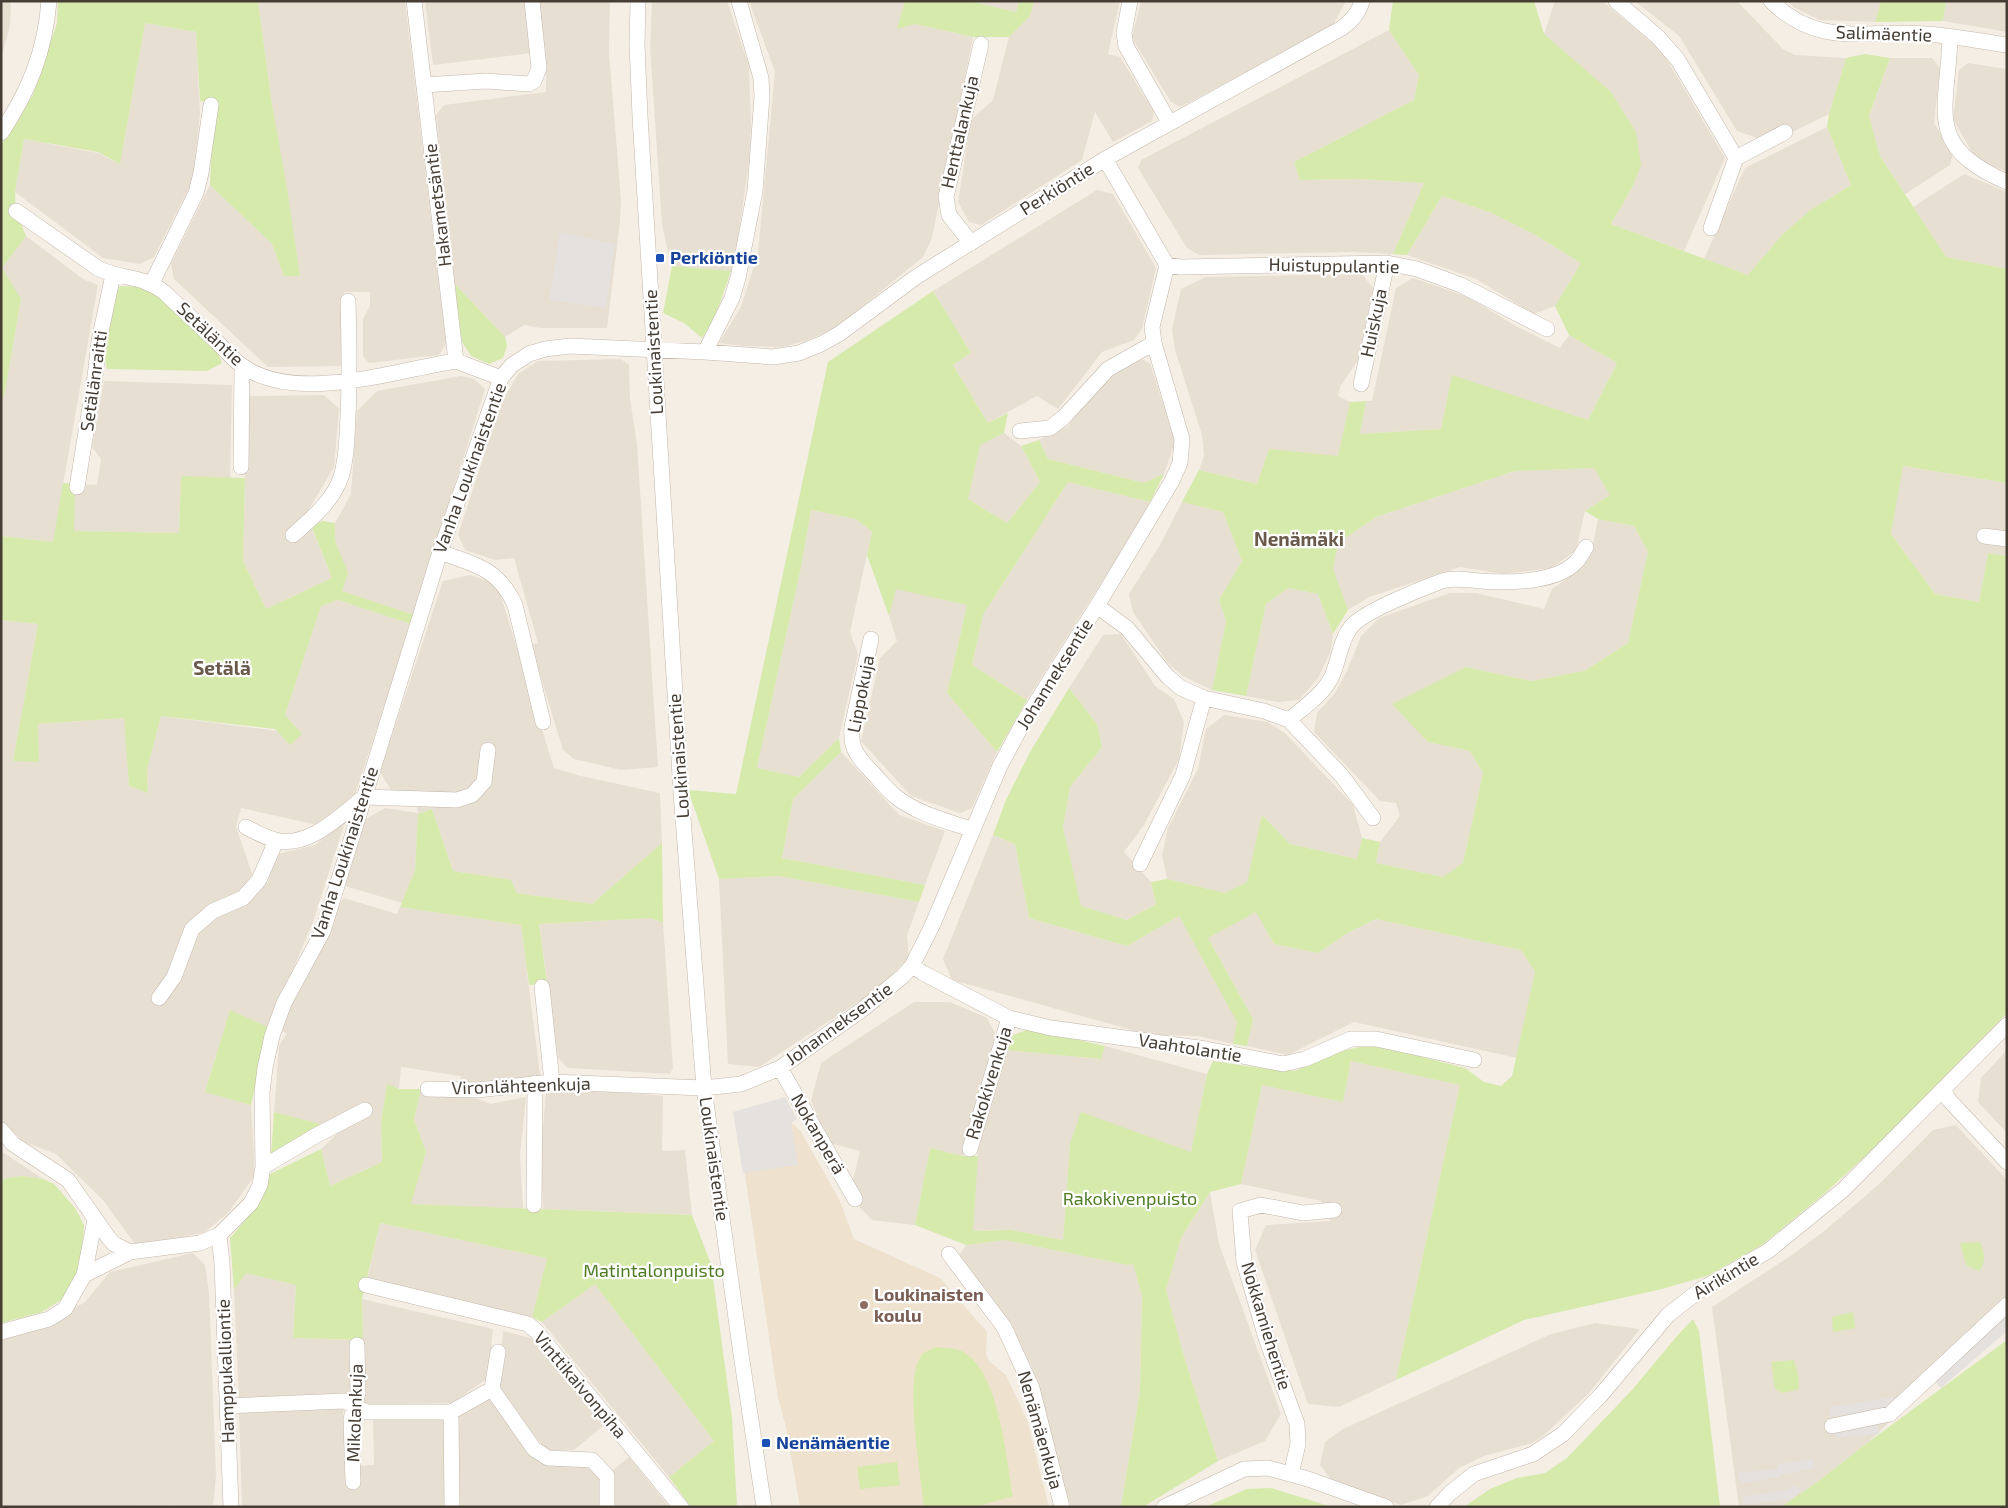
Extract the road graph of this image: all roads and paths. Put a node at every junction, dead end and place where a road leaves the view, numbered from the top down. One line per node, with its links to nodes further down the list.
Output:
1 (49, 1): 17 (street)
2 (414, 1): 13 (street, Hakametsäntie)
3 (532, 1): 13 (street)
4 (638, 1): 31 (street, Loukinaistentie)
5 (739, 1): 32 (street)
6 (1130, 1): 15 (street)
7 (1362, 1): 15 (street, Perkiöntie)
8 (1616, 1): 18 (street)
9 (1771, 1): 10 (street, Salimäentie)
10 (1950, 36): 12 (street, Salimäentie); 20 (street)
11 (980, 44): 23 (street, Henttalankuja)
12 (2007, 45)
13 (424, 85): 33 (street, Hakametsäntie)
14 (211, 105): 27 (street)
15 (1169, 122): 19 (street, Perkiöntie)
16 (1785, 132): 18 (street)
17 (1, 133)
18 (1736, 158): 22 (street)
19 (1105, 159): 23 (street, Perkiöntie); 25 (street)
20 (2007, 182)
21 (16, 210): 26 (street, Setäläntie)
22 (1711, 228)
23 (970, 243): 32 (street, Perkiöntie)
24 (1387, 263): 25 (street, Huistuppulantie); 29 (street, Huistuppulantie); 37 (street, Huiskuja)
25 (1167, 265): 30 (street, Johanneksentie)
26 (113, 275): 27 (street, Setäläntie); 40 (street, Setälänraitti)
27 (152, 283): 34 (street, Setäläntie)
28 (348, 301): 36 (street)
29 (1547, 329)
30 (1154, 343): 38 (street); 46 (street, Johanneksentie)
31 (654, 350): 32 (street, Perkiöntie); 35 (street, Vanha Loukinaistentie); 67 (street, Loukinaistentie)
32 (705, 352)
33 (456, 361): 35 (street); 36 (street, Setäläntie)
34 (242, 366): 36 (street, Setäläntie); 39 (street)
35 (502, 378): 45 (street, Vanha Loukinaistentie)
36 (350, 381): 41 (street)
37 (1361, 384)
38 (1020, 431)
39 (241, 468)
40 (77, 487)
41 (293, 536)
42 (1984, 536): 43 (street)
43 (2007, 539)
44 (1586, 547): 49 (street)
45 (440, 552): 50 (street); 52 (street, Vanha Loukinaistentie)
46 (1097, 606): 48 (street); 55 (street, Johanneksentie)
47 (871, 640): 55 (street, Lippokuja)
48 (1204, 698): 49 (street); 57 (street)
49 (1289, 720): 53 (street)
50 (543, 722)
51 (488, 750): 52 (street)
52 (364, 797): 56 (street); 74 (street, Vanha Loukinaistentie)
53 (1373, 818)
54 (246, 828): 56 (street)
55 (973, 830): 58 (street, Johanneksentie)
56 (276, 841): 60 (street)
57 (1140, 864)
58 (912, 966): 61 (street, Vaahtolantie); 64 (street, Johanneksentie)
59 (542, 987): 65 (street)
60 (160, 998)
61 (1008, 1018): 63 (street, Vaahtolantie); 72 (street, Rakokivenkuja)
62 (2007, 1025): 69 (street, Airikintie)
63 (1474, 1060)
64 (780, 1068): 67 (street, Johanneksentie); 75 (street, Nokanperä)
65 (552, 1082): 66 (street, Vironlähteenkuja); 67 (street, Vironlähteenkuja)
66 (535, 1083): 68 (street, Vironlähteenkuja); 76 (street)
67 (704, 1088): 99 (street, Loukinaistentie)
68 (428, 1089)
69 (1942, 1090): 73 (street); 103 (street, Airikintie)
70 (365, 1110): 74 (street)
71 (1, 1130): 78 (street)
72 (970, 1149)
73 (2007, 1162)
74 (264, 1167): 79 (street, Vanha Loukinaistentie)
75 (855, 1199)
76 (534, 1205)
77 (1334, 1210): 93 (street, Nokkamiehentie)
78 (95, 1220): 80 (street); 82 (street)
79 (220, 1235): 80 (street, Vanha Loukinaistentie); 89 (street, Hamppukalliontie)
80 (130, 1252): 82 (street, Vanha Loukinaistentie)
81 (949, 1254): 100 (street, Nenämäenkuja)
82 (84, 1275): 85 (street)
83 (366, 1285): 98 (street, Vinttikaivonpiha)
84 (2007, 1305): 92 (street)
85 (1, 1332)
86 (357, 1345): 90 (street, Mikolankuja)
87 (498, 1352): 88 (street)
88 (492, 1389): 91 (street); 97 (street)
89 (227, 1406): 90 (street); 95 (street, Hamppukalliontie)
90 (356, 1406): 91 (street); 94 (street, Mikolankuja)
91 (451, 1412): 96 (street)
92 (1832, 1426)
93 (1291, 1474): 101 (street); 102 (street)
94 (353, 1482)
95 (231, 1507)
96 (452, 1507)
97 (607, 1507)
98 (681, 1507)
99 (764, 1507)
100 (1062, 1507)
101 (1164, 1507)
102 (1386, 1507)
103 (1437, 1507)

